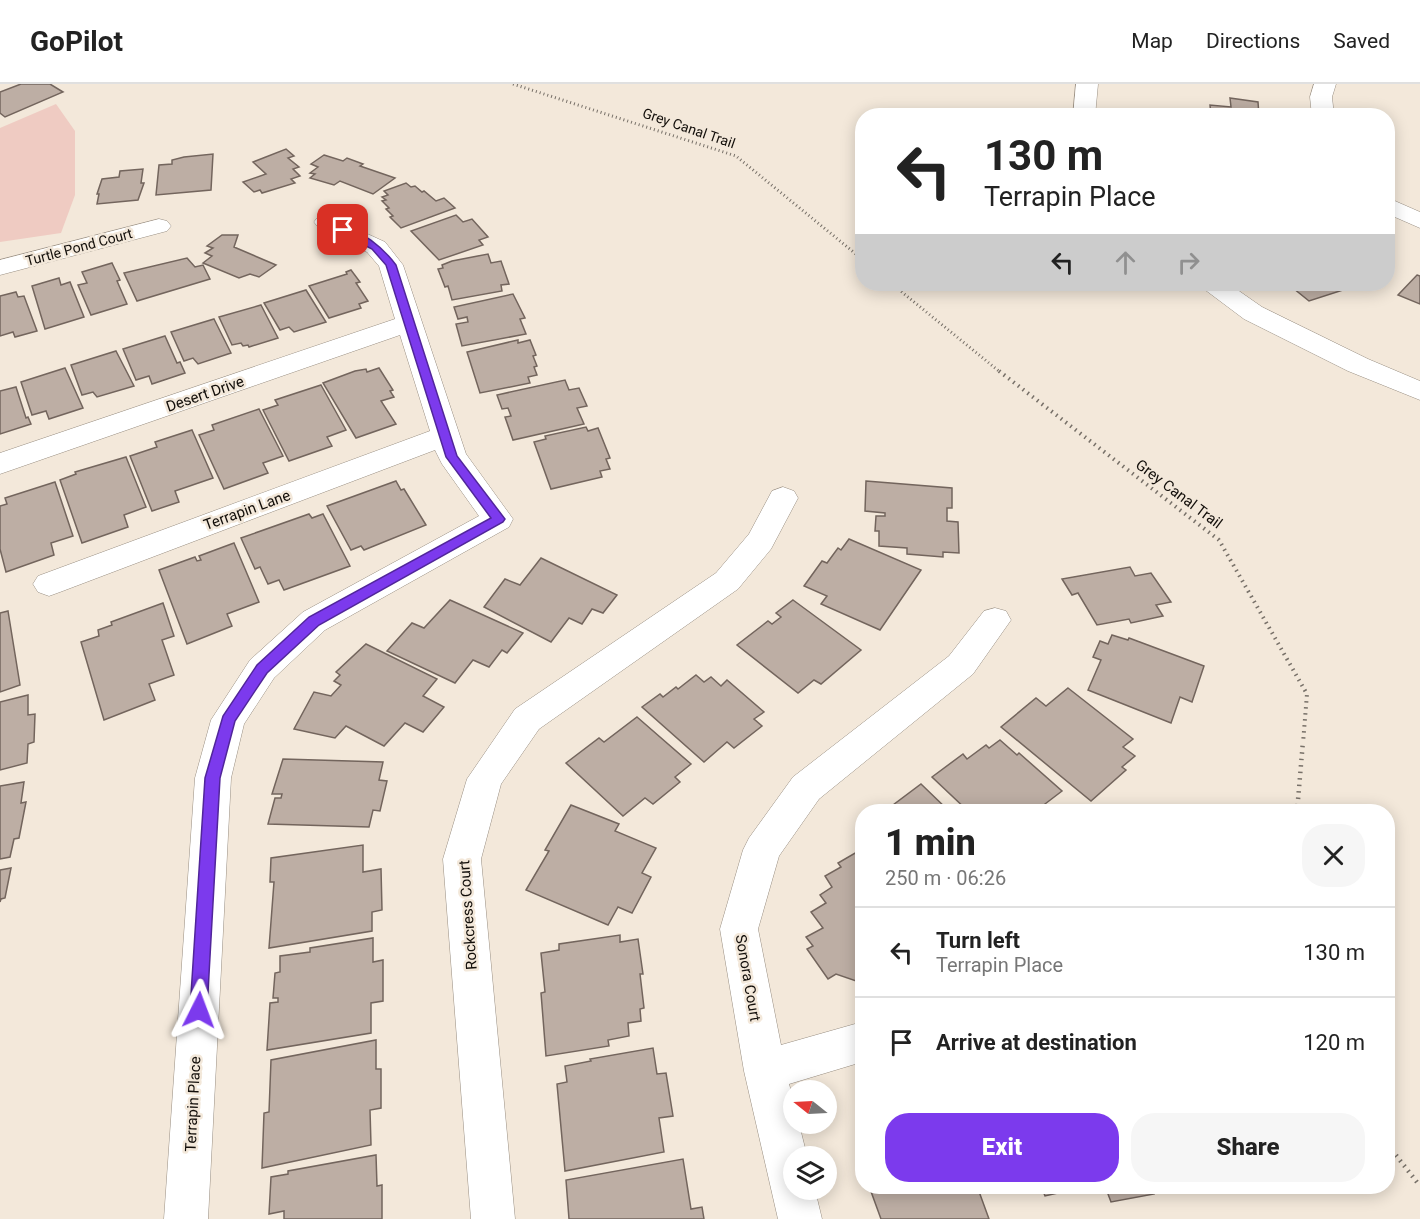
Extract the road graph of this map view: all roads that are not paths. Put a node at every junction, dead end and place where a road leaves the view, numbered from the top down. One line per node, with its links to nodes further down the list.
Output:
1 (1087, 84): 3 (street)
2 (1325, 84): 4 (street)
3 (1085, 108)
4 (1322, 108)
5 (1395, 208): 6 (street)
6 (1420, 221)
7 (326, 222): 11 (street, Terrapin Place)
8 (159, 226): 9 (street, Turtle Pond Court)
9 (0, 268)
10 (1222, 291): 12 (street)
11 (409, 323): 13 (street, Terrapin Place); 14 (street, Desert Drive)
12 (1420, 391)
13 (446, 436): 16 (street, Terrapin Lane); 20 (street, Terrapin Place)
14 (0, 464)
15 (783, 498): 21 (street, Rockcress Court)
16 (49, 584)
17 (995, 620): 19 (street, Sonora Court)
18 (855, 1044): 19 (street)
19 (765, 1071): 22 (street, Sonora Court)
20 (186, 1219)
21 (493, 1219)
22 (800, 1219)

